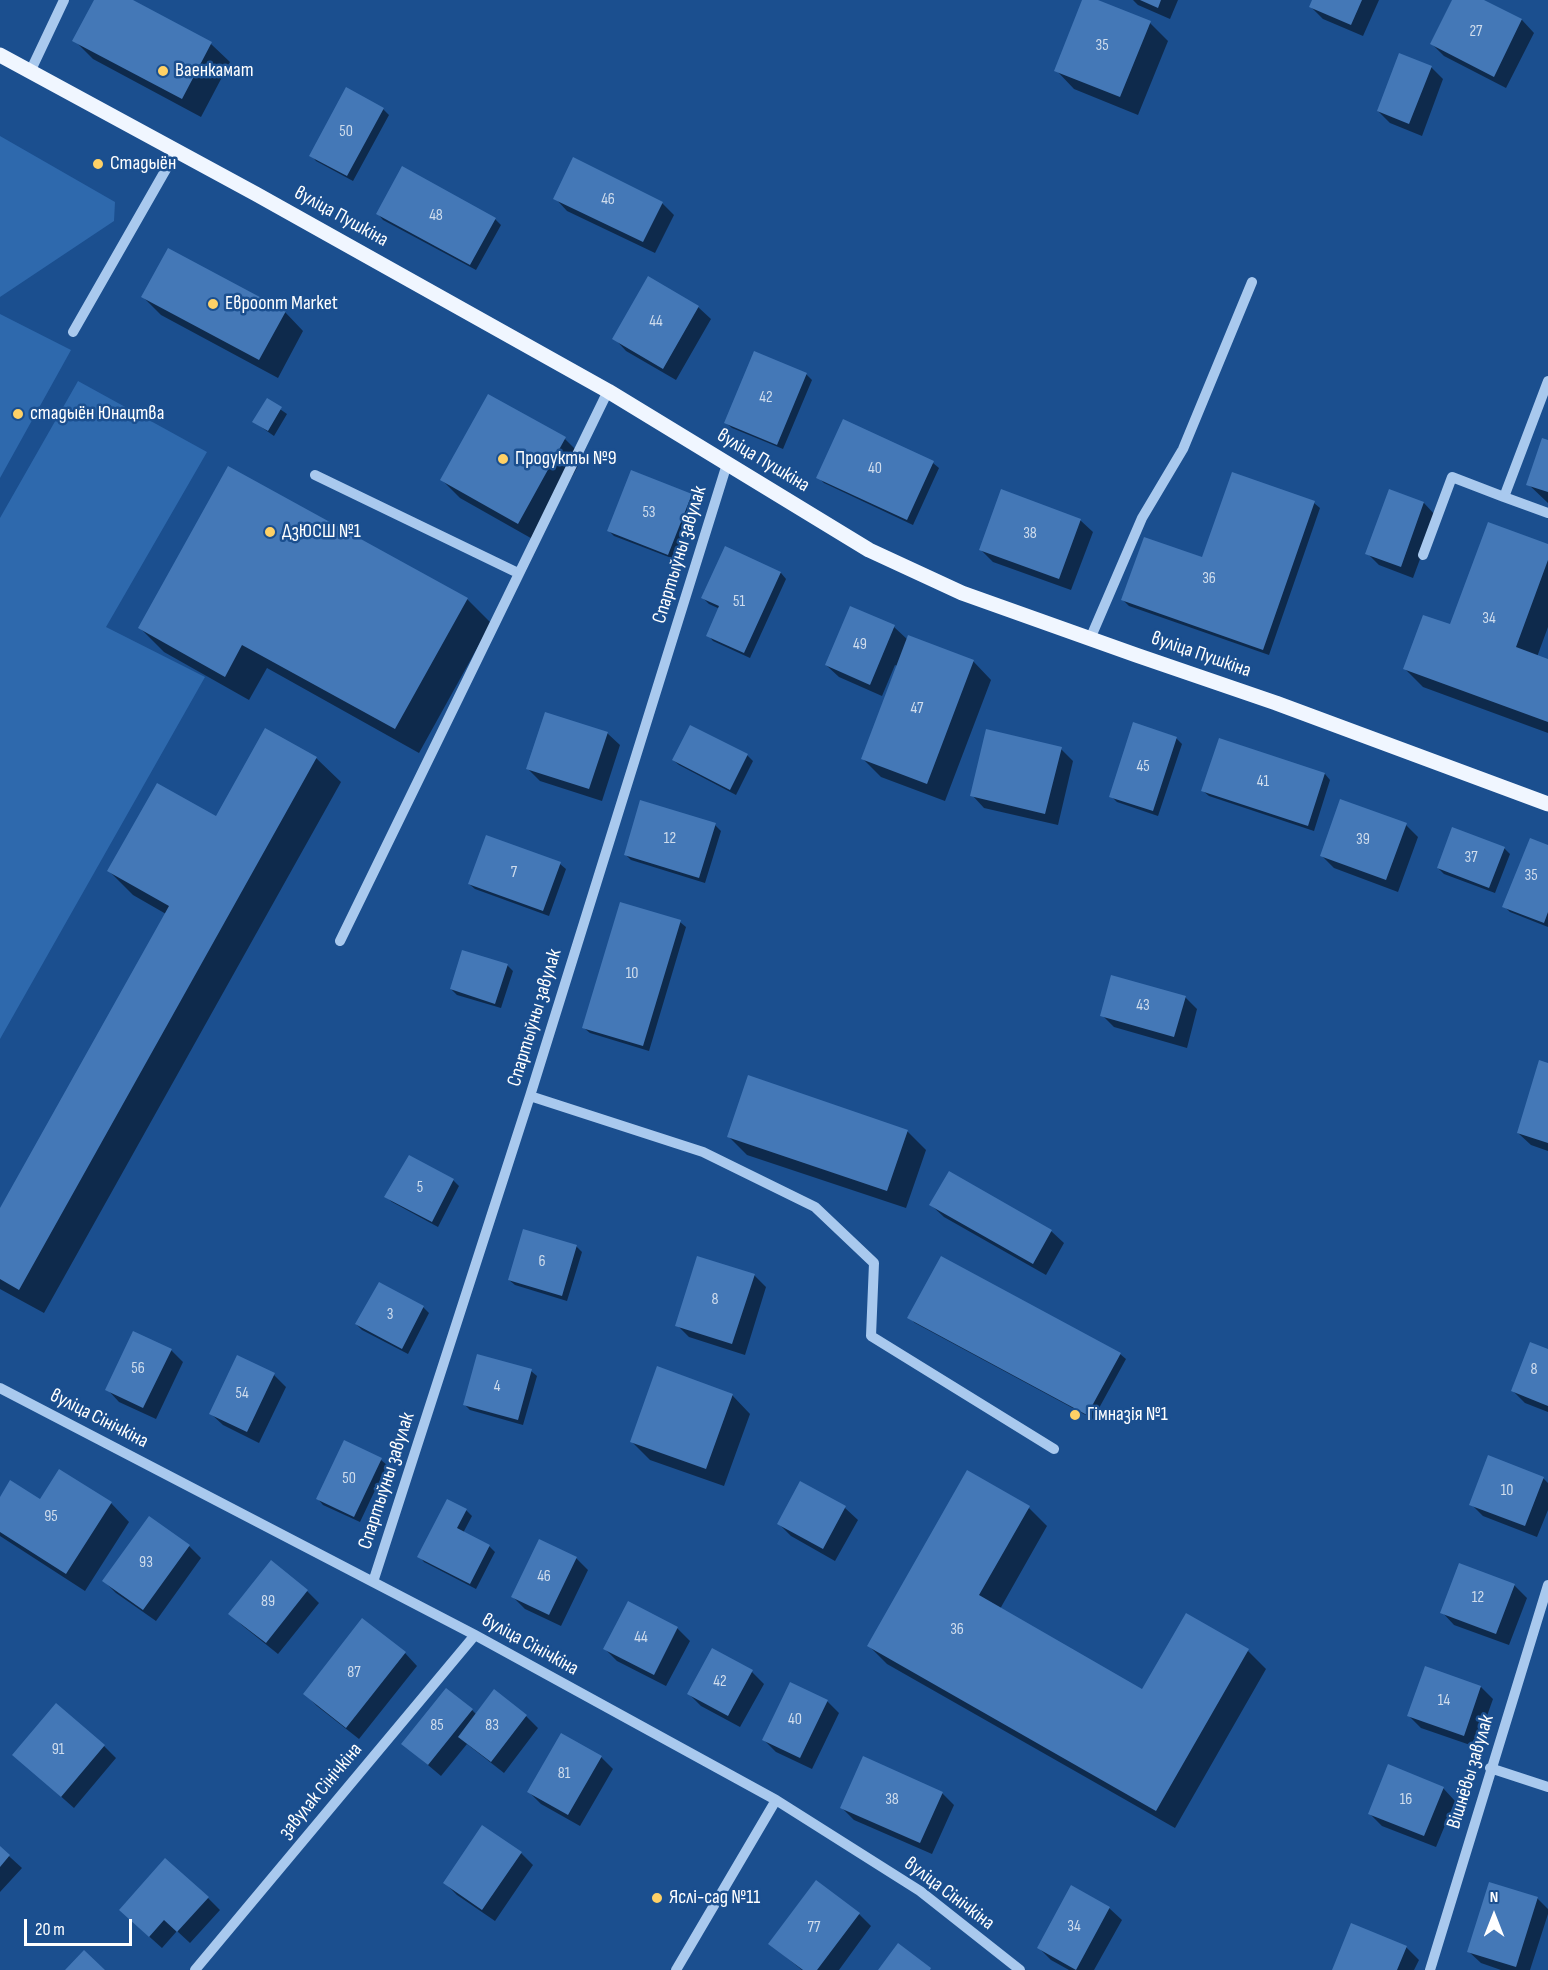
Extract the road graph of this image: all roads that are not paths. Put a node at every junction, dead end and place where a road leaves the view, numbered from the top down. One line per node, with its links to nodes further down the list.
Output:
1 (64, 0): 3 (street)
2 (0, 55): 3 (main road, вуліца Пушкіна)
3 (30, 72): 4 (main road, вуліца Пушкіна)
4 (177, 150): 6 (street); 8 (main road, вуліца Пушкіна)
5 (1252, 282): 15 (street)
6 (73, 332)
7 (1548, 381): 11 (street)
8 (608, 391): 9 (main road, вуліца Пушкіна); 14 (street)
9 (727, 464): 15 (main road, вуліца Пушкіна); 18 (street, Спартыўны завулак)
10 (315, 475): 14 (street)
11 (1504, 497): 12 (street); 13 (street)
12 (1548, 513)
13 (1423, 555)
14 (518, 573): 17 (street)
15 (1090, 639): 16 (main road, вуліца Пушкіна)
16 (1548, 804)
17 (340, 941)
18 (530, 1096): 20 (street); 21 (street, Спартыўны завулак)
19 (0, 1388): 21 (street, вуліца Сінічкіна)
20 (1054, 1449)
21 (373, 1582): 23 (street, вуліца Сінічкіна)
22 (1548, 1585): 24 (street, Вішнёвы завулак)
23 (475, 1635): 26 (street, вуліца Сінічкіна); 27 (street, завулак Сінічкіна)
24 (1490, 1768): 25 (street); 30 (street, Вішнёвы завулак)
25 (1548, 1787)
26 (776, 1800): 28 (street); 29 (street, вуліца Сінічкіна)
27 (195, 1970)
28 (676, 1970)
29 (1020, 1970)
30 (1430, 1970)

